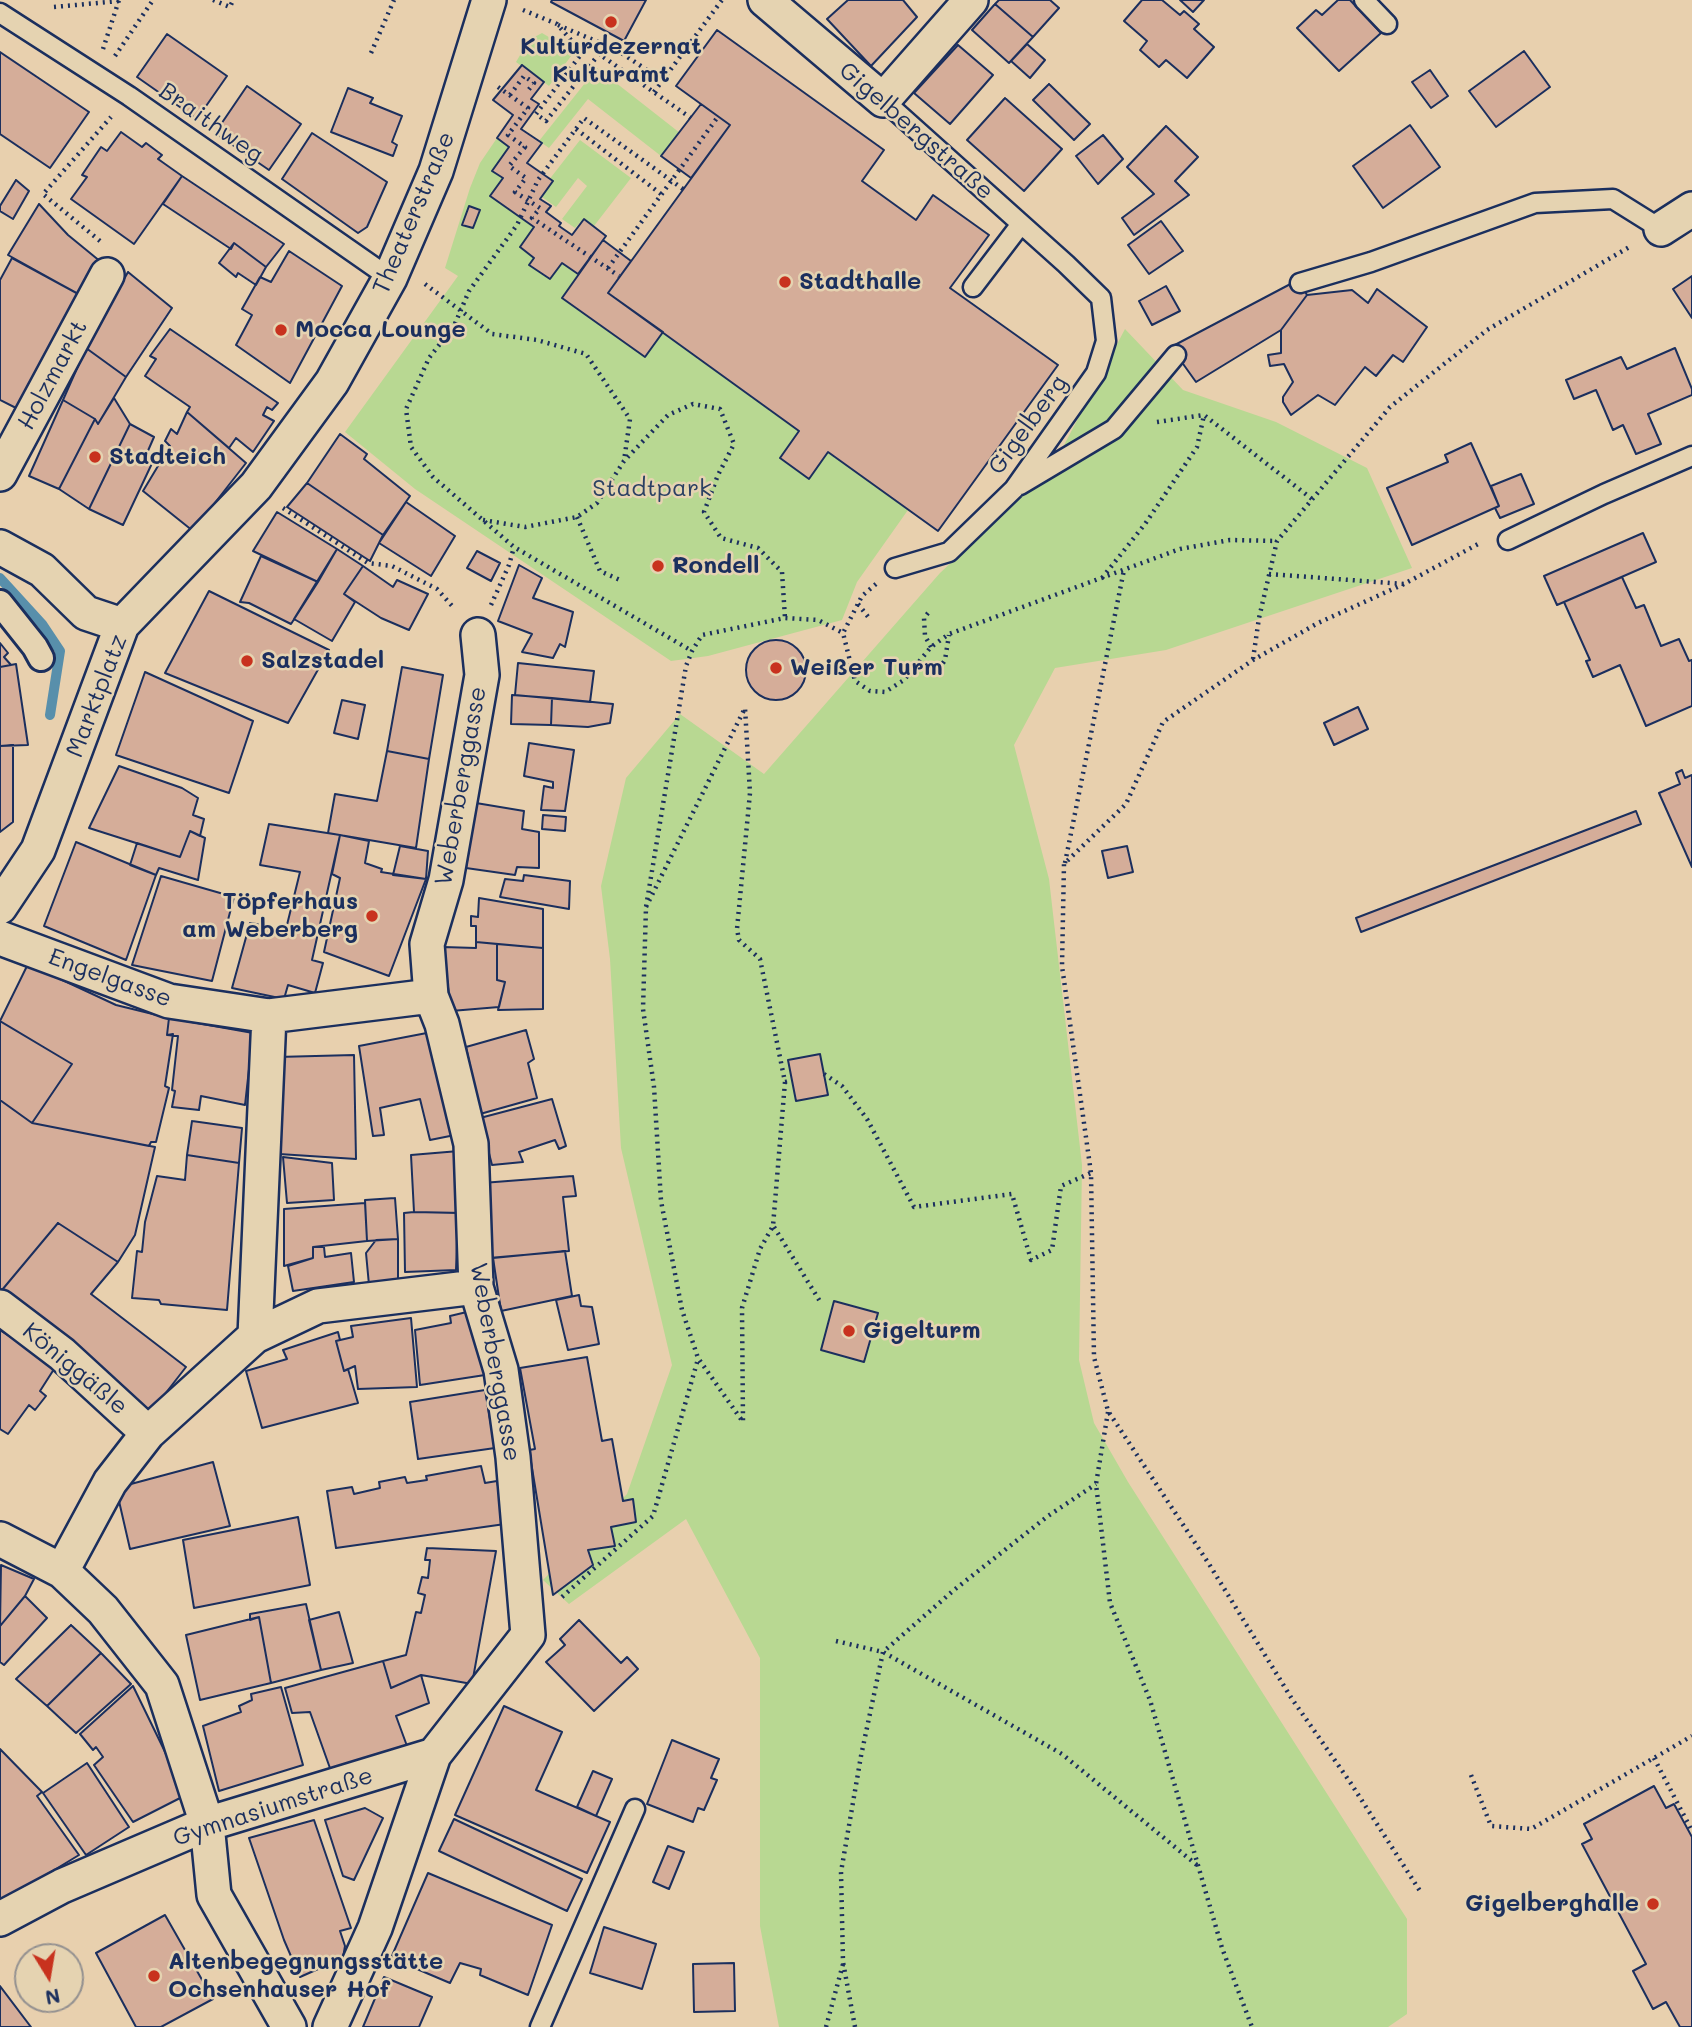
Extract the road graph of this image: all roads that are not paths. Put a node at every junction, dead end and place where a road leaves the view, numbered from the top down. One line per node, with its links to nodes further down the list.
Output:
1 (765, 0): 7 (street, Gigelbergstraße)
2 (971, 0): 7 (street)
3 (1364, 0): 6 (lane)
4 (502, 3): 13 (street, Theaterstraße)
5 (0, 13): 13 (lane, Braithweg)
6 (1387, 24)
7 (883, 100): 9 (lane, Gigelbergstraße)
8 (1692, 209): 10 (street)
9 (1021, 224): 11 (lane, Gigelbergstraße); 15 (lane)
10 (1661, 229): 14 (lane)
11 (1066, 264): 20 (lane, Gigelberg)
12 (107, 275): 19 (street, Holzmarkt)
13 (390, 278): 17 (street, Theaterstraße)
14 (1300, 283)
15 (973, 287)
16 (1176, 355): 20 (lane)
17 (286, 447): 25 (street, Marktplatz)
18 (1692, 456): 21 (lane)
19 (0, 474)
20 (1014, 489): 23 (lane, Gigelberg)
21 (1508, 540)
22 (0, 547): 25 (street)
23 (895, 568)
24 (0, 603): 27 (street)
25 (122, 625): 28 (street, Marktplatz)
26 (478, 635): 30 (street, Weberberggasse)
27 (39, 650)
28 (0, 906)
29 (0, 938): 31 (street, Engelgasse)
30 (431, 996): 31 (street, Engelgasse); 32 (street, Weberberggasse)
31 (269, 1016): 34 (street)
32 (476, 1287): 34 (street); 38 (street, Weberberggasse)
33 (0, 1307): 35 (street, Königgäßle)
34 (255, 1336): 35 (street)
35 (148, 1433): 37 (street)
36 (0, 1539): 37 (street)
37 (62, 1571): 40 (street)
38 (434, 1755): 40 (street, Gymnasiumstraße); 43 (street, Weberberggasse)
39 (635, 1809): 44 (lane)
40 (207, 1824): 41 (street, Gymnasiumstraße); 42 (street)
41 (0, 1919)
42 (289, 2027)
43 (330, 2027)
44 (540, 2027)

